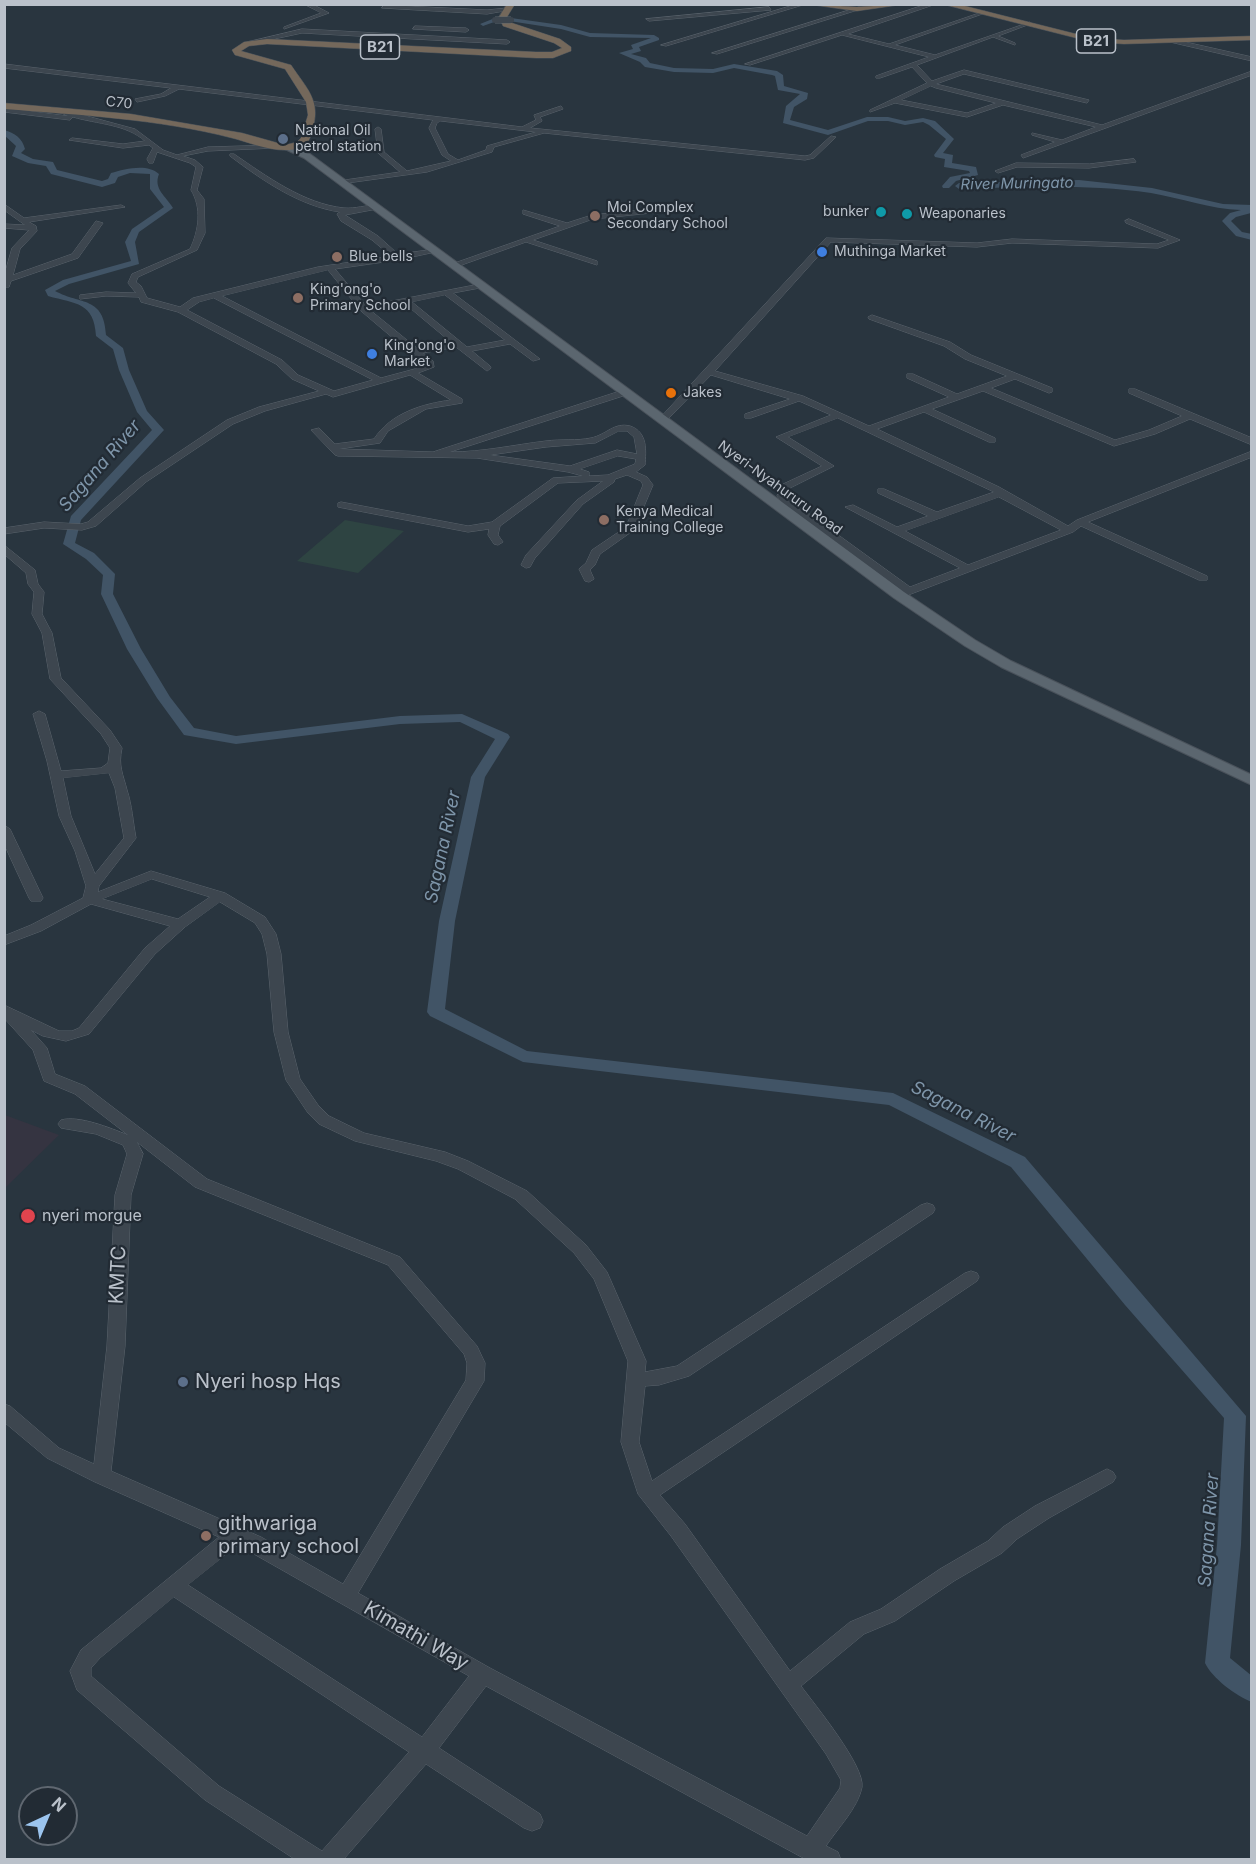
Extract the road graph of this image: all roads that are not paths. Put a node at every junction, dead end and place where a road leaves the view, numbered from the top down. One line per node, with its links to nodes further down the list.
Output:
1 (306, 4): 24 (street)
2 (763, 4): 12 (street)
3 (786, 4): 12 (street)
4 (804, 4): 31 (street)
5 (810, 4): 11 (highway)
6 (902, 4): 11 (highway)
7 (934, 4): 25 (street)
8 (946, 4): 13 (highway, B21)
9 (384, 7): 10 (street)
10 (509, 7): 46 (highway, B21)
11 (861, 8): 20 (street)
12 (731, 12): 14 (street)
13 (983, 12): 19 (highway, B21); 32 (street)
14 (704, 15): 15 (street); 18 (street)
15 (649, 19)
16 (495, 20): 17 (street, bridge)
17 (511, 20)
18 (713, 20)
19 (1028, 23): 26 (street); 28 (highway, B21)
20 (806, 25): 25 (street); 33 (street)
21 (390, 28): 24 (street)
22 (405, 28): 23 (street)
23 (466, 30)
24 (382, 34): 29 (street)
25 (844, 34): 32 (street); 36 (street)
26 (992, 35): 30 (street); 34 (street)
27 (1251, 38): 28 (highway, B21)
28 (1172, 41): 35 (street)
29 (507, 42)
30 (1013, 44)
31 (664, 45)
32 (890, 45): 34 (street)
33 (715, 53)
34 (934, 56): 37 (street)
35 (1251, 59)
36 (748, 64)
37 (913, 64): 40 (street); 41 (street)
38 (4, 66): 42 (street)
39 (1251, 73): 54 (street)
40 (878, 76)
41 (931, 84): 44 (street); 45 (street); 47 (street)
42 (180, 86): 43 (street); 46 (street)
43 (137, 100)
44 (895, 101): 47 (street); 51 (street)
45 (1087, 101)
46 (310, 102): 53 (street); 63 (highway)
47 (1002, 103): 54 (street)
48 (4, 108): 50 (highway, C70); 52 (street)
49 (561, 108): 55 (street)
50 (61, 111): 52 (street); 63 (highway, C70)
51 (872, 111)
52 (76, 118): 62 (street)
53 (441, 118): 55 (street); 69 (street)
54 (1102, 127): 61 (street)
55 (524, 128): 57 (street)
56 (378, 129): 72 (street)
57 (545, 130): 59 (street); 69 (street)
58 (1034, 134): 61 (street)
59 (833, 137)
60 (72, 140): 62 (street)
61 (1062, 142): 65 (street)
62 (153, 145): 66 (street); 68 (street)
63 (292, 145): 66 (street); 70 (main road, Nyeri-Nyahururu Road); 70 (main road, Nyeri-Nyahururu Road)
64 (232, 155): 78 (street)
65 (1023, 156)
66 (180, 157): 95 (street)
67 (1134, 161): 71 (street)
68 (151, 162)
69 (457, 162): 72 (street)
70 (322, 168): 73 (main road, Nyeri-Nyahururu Road)
71 (998, 171)
72 (405, 172): 73 (street)
73 (340, 182): 76 (main road, Nyeri-Nyahururu Road)
74 (4, 206): 80 (street)
75 (121, 207): 80 (street)
76 (374, 207): 78 (street); 87 (main road, Nyeri-Nyahururu Road)
77 (668, 209): 84 (street)
78 (346, 210): 88 (street)
79 (526, 212): 84 (street)
80 (25, 220): 85 (street)
81 (1129, 221): 108 (street)
82 (99, 223): 92 (street)
83 (4, 226): 85 (street)
84 (568, 226): 86 (street)
85 (33, 228): 92 (street)
86 (525, 240): 89 (street); 90 (street)
87 (436, 251): 88 (street); 90 (main road, Nyeri-Nyahururu Road)
88 (398, 258): 91 (street)
89 (594, 263)
90 (453, 265): 93 (main road, Nyeri-Nyahururu Road)
91 (330, 267): 96 (street); 99 (street)
92 (7, 283)
93 (482, 285): 94 (street); 117 (main road, Nyeri-Nyahururu Road)
94 (447, 293): 98 (street); 102 (street)
95 (140, 295): 97 (street); 100 (street)
96 (215, 295): 100 (street); 112 (street)
97 (84, 297)
98 (406, 301): 99 (street); 103 (street)
99 (364, 309): 105 (street)
100 (181, 310): 116 (street)
101 (872, 317): 111 (street)
102 (512, 341): 104 (street); 106 (street)
103 (459, 344): 104 (street); 105 (street)
104 (467, 350): 107 (street)
105 (416, 352): 109 (street)
106 (536, 359)
107 (487, 368)
108 (709, 372): 118 (street); 126 (street)
109 (412, 373): 112 (street); 131 (street)
110 (910, 376): 119 (street)
111 (1016, 376): 113 (street); 114 (street)
112 (381, 381): 116 (street)
113 (983, 388): 119 (street); 124 (street)
114 (1049, 390)
115 (1132, 391): 124 (street)
116 (324, 392): 120 (street)
117 (626, 392): 126 (main road, Nyeri-Nyahururu Road); 133 (street)
118 (800, 398): 123 (street); 125 (street)
119 (957, 398): 121 (street)
120 (286, 404): 122 (street); 148 (street)
121 (924, 409): 127 (street); 129 (street)
122 (288, 415)
123 (838, 415): 127 (street); 155 (street)
124 (1191, 415): 130 (street)
125 (748, 416)
126 (663, 419): 155 (main road, Nyeri-Nyahururu Road)
127 (868, 429): 140 (street)
128 (316, 430): 131 (street)
129 (992, 440)
130 (1251, 442)
131 (332, 447): 133 (street)
132 (1251, 454): 144 (street)
133 (429, 456): 134 (street)
134 (475, 456): 135 (street); 136 (street)
135 (640, 457): 136 (street); 137 (street)
136 (569, 469): 138 (street)
137 (630, 473): 138 (street); 154 (street)
138 (612, 478): 145 (street); 151 (street)
139 (881, 491): 143 (street)
140 (1000, 493): 143 (street); 147 (street)
141 (341, 505): 145 (street)
142 (850, 507): 146 (street)
143 (935, 515): 146 (street)
144 (1080, 522): 147 (street); 153 (street)
145 (495, 525): 149 (street)
146 (898, 530): 152 (street)
147 (1069, 530): 152 (street)
148 (4, 531)
149 (498, 542)
150 (4, 548): 157 (street)
151 (526, 565)
152 (968, 568): 155 (street)
153 (1203, 578)
154 (589, 579)
155 (904, 593): 159 (main road, Nyeri-Nyahururu Road)
156 (39, 714): 158 (street)
157 (115, 764): 158 (street); 162 (street)
158 (55, 775): 162 (street)
159 (1251, 781)
160 (4, 829): 161 (street)
161 (9, 851): 164 (street)
162 (93, 886): 165 (street)
163 (220, 896): 165 (street); 166 (street); 172 (street)
164 (36, 898)
165 (89, 900): 166 (street); 167 (street)
166 (180, 924): 168 (street)
167 (4, 941)
168 (5, 1009): 179 (street)
169 (66, 1124): 174 (street, KMTC)
170 (927, 1209): 172 (street)
171 (971, 1277): 176 (street)
172 (637, 1380): 176 (street)
173 (4, 1411): 174 (street, Kimathi Way)
174 (101, 1477): 177 (street, Kimathi Way)
175 (1107, 1477): 181 (street)
176 (648, 1494): 181 (street)
177 (236, 1535): 178 (street); 179 (street, Kimathi Way)
178 (173, 1586): 182 (street); 185 (street)
179 (346, 1596): 180 (street, Kimathi Way)
180 (483, 1674): 182 (street); 184 (street, Kimathi Way)
181 (788, 1683): 184 (street)
182 (424, 1751): 183 (street); 186 (street)
183 (532, 1821)
184 (811, 1849): 187 (street, Kimathi Way)
185 (316, 1860)
186 (328, 1860)
187 (830, 1860)

